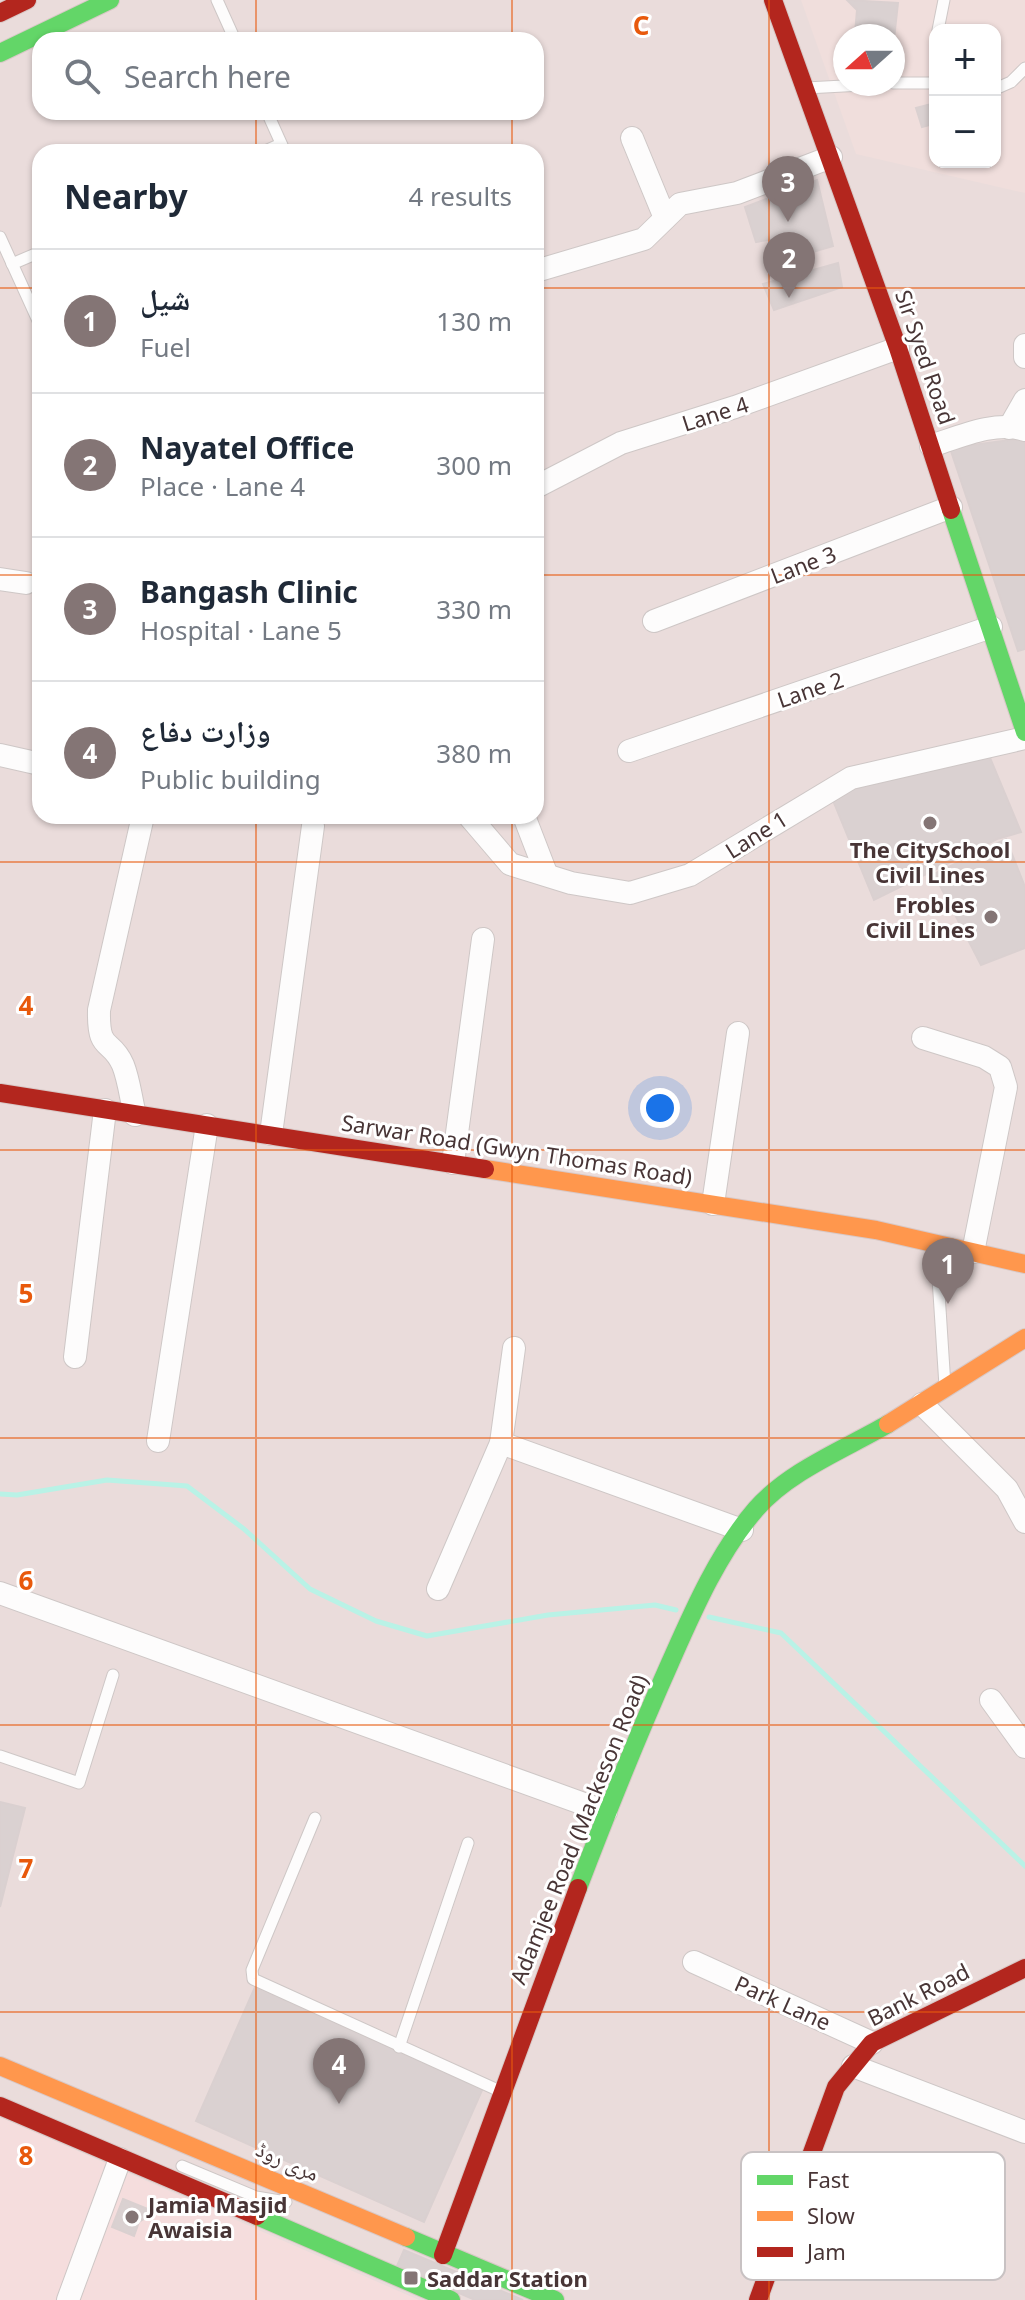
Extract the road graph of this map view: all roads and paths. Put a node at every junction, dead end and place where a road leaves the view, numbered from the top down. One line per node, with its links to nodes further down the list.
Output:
1 (27, 0): 6 (street)
2 (110, 0): 8 (street)
3 (217, 0): 9 (lane)
4 (773, 0): 17 (street, Sir Syed Road)
5 (944, 0): 7 (lane)
6 (0, 13)
7 (939, 24)
8 (44, 32)
9 (231, 32)
10 (32, 38): 11 (street)
11 (0, 53)
12 (1025, 68): 15 (lane)
13 (905, 83): 14 (lane)
14 (929, 83)
15 (1001, 86)
16 (833, 87): 17 (lane)
17 (806, 88): 21 (street, Sir Syed Road)
18 (271, 120): 20 (lane)
19 (632, 138): 22 (street)
20 (281, 144)
21 (831, 157): 22 (street); 29 (street, Sir Syed Road)
22 (665, 218): 26 (street)
23 (0, 237): 25 (lane)
24 (32, 255): 25 (lane)
25 (12, 264): 27 (lane)
26 (544, 269)
27 (32, 308)
28 (1025, 345): 30 (street)
29 (898, 348): 33 (street, Sir Syed Road); 34 (street, Lane 4)
30 (1025, 357)
31 (1025, 400): 32 (street)
32 (1017, 429): 33 (street)
33 (931, 446): 35 (street, Sir Syed Road)
34 (544, 483)
35 (951, 507): 38 (street, Lane 3); 39 (street, Sir Syed Road)
36 (0, 579): 37 (street)
37 (26, 583)
38 (654, 621)
39 (991, 627): 40 (street, Sir Syed Road); 41 (street, Lane 2)
40 (1025, 735): 48 (street, Lane 1)
41 (629, 751)
42 (0, 755): 43 (street)
43 (32, 760)
44 (141, 824): 54 (street)
45 (476, 824): 48 (street, Lane 1)
46 (527, 824): 48 (street)
47 (313, 826): 56 (street)
48 (546, 873)
49 (483, 939): 57 (street)
50 (738, 1033): 58 (street)
51 (923, 1038): 60 (street)
52 (0, 1093): 53 (street, Sarwar Road (Gwyn Thomas Road))
53 (105, 1110): 54 (street, Sarwar Road (Gwyn Thomas Road)); 64 (street)
54 (135, 1115): 55 (street, Sarwar Road (Gwyn Thomas Road))
55 (207, 1125): 56 (street, Sarwar Road (Gwyn Thomas Road)); 67 (street)
56 (271, 1134): 57 (street, Sarwar Road (Gwyn Thomas Road))
57 (453, 1163): 58 (street, Sarwar Road (Gwyn Thomas Road))
58 (713, 1204): 59 (street, Sarwar Road (Gwyn Thomas Road))
59 (936, 1242): 60 (street, Sarwar Road (Gwyn Thomas Road)); 65 (lane)
60 (973, 1252): 61 (street, Sarwar Road (Gwyn Thomas Road))
61 (1025, 1264)
62 (1025, 1338): 65 (street, Adamjee Road (Mackeson Road))
63 (514, 1348): 68 (street)
64 (75, 1357)
65 (945, 1391): 66 (street, Adamjee Road (Mackeson Road))
66 (922, 1404): 69 (street); 70 (street, Adamjee Road (Mackeson Road))
67 (158, 1441)
68 (501, 1443): 70 (street); 71 (street)
69 (1025, 1522)
70 (742, 1530): 77 (street, Adamjee Road (Mackeson Road))
71 (438, 1589)
72 (0, 1593): 77 (street)
73 (113, 1675): 76 (lane)
74 (991, 1700): 75 (street)
75 (1025, 1747)
76 (0, 1756)
77 (606, 1812): 86 (street, Adamjee Road (Mackeson Road))
78 (315, 1818): 83 (lane)
79 (468, 1843): 83 (lane)
80 (694, 1962): 82 (street, Park Lane)
81 (1025, 1968): 82 (street, Bank Road)
82 (872, 2043): 85 (street, Bank Road)
83 (399, 2047): 86 (lane)
84 (0, 2066): 93 (street, مری روڈ)
85 (853, 2066): 88 (street); 89 (street, Bank Road)
86 (502, 2092): 93 (street, Adamjee Road (Mackeson Road))
87 (0, 2106): 90 (street)
88 (1025, 2132)
89 (811, 2152)
90 (120, 2159): 95 (street); 96 (street)
91 (171, 2161): 92 (lane)
92 (256, 2197): 98 (lane); 99 (lane)
93 (443, 2255): 100 (street, مری روڈ)
94 (765, 2280): 101 (street, Bank Road)
95 (428, 2296): 97 (street)
96 (68, 2300)
97 (451, 2300)
98 (467, 2300)
99 (544, 2300)
100 (555, 2300)
101 (758, 2300)

